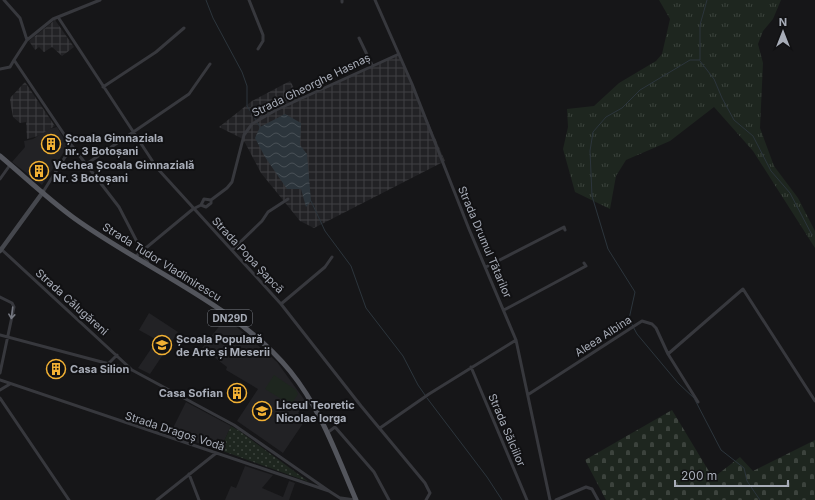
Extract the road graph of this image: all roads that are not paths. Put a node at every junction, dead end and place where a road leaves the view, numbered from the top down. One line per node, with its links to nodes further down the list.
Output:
1 (4, 0): 8 (street)
2 (100, 0): 5 (street)
3 (250, 0): 9 (street)
4 (375, 0): 10 (street, Strada Drumul Tătarilor)
5 (58, 17): 8 (street); 15 (street, Strada Popa Șapcă)
6 (184, 28): 15 (street)
7 (359, 38): 13 (street)
8 (27, 40): 11 (street)
9 (258, 49)
10 (399, 54): 13 (street, Strada Gheorghe Hasnaș); 35 (street, Strada Drumul Tătarilor)
11 (14, 60): 14 (street); 17 (street)
12 (210, 64): 16 (street)
13 (372, 65): 24 (street, Strada Gheorghe Hasnaș)
14 (0, 69)
15 (103, 87): 16 (street, Strada Popa Șapcă)
16 (132, 132): 20 (street); 26 (street, Strada Popa Șapcă)
17 (72, 146): 20 (street); 22 (street)
18 (0, 156): 19 (main road, Strada Tudor Vladimirescu / DN29D)
19 (10, 165): 21 (street); 22 (main road, Strada Tudor Vladimirescu / DN29D)
20 (86, 165): 30 (street)
21 (0, 179)
22 (43, 192): 28 (main road); 31 (main road, Strada Tudor Vladimirescu / DN29D)
23 (288, 199): 29 (street)
24 (211, 200): 25 (street, Strada Gheorghe Hasnaș); 25 (street)
25 (201, 205): 26 (street, Strada Gheorghe Hasnaș)
26 (193, 209): 29 (street, Strada Popa Șapcă); 30 (street, Strada Gheorghe Hasnaș)
27 (565, 230): 35 (street)
28 (1, 250): 43 (street, Strada Călugăreni)
29 (232, 250): 37 (street, Strada Popa Șapcă)
30 (140, 251): 31 (street, Strada Gheorghe Hasnaș); 34 (street)
31 (135, 256): 34 (main road, Strada Tudor Vladimirescu / DN29D)
32 (332, 258): 37 (street)
33 (584, 263): 38 (street)
34 (148, 265): 56 (main road, Strada Tudor Vladimirescu / DN29D)
35 (486, 267): 38 (street, Strada Drumul Tătarilor)
36 (0, 297): 40 (street, one-way to 40)
37 (281, 304): 55 (street, Strada Popa Șapcă)
38 (504, 310): 41 (street, Strada Drumul Tătarilor)
39 (0, 335): 40 (street)
40 (8, 336): 44 (street); 47 (street)
41 (516, 340): 45 (street); 51 (street, Strada Drumul Tătarilor)
42 (668, 354): 51 (street, Aleea Albina); 53 (street); 54 (street, Aleea Albina)
43 (117, 355): 44 (street); 46 (street, Strada Călugăreni)
44 (109, 363): 46 (street)
45 (470, 367): 55 (street); 68 (street, Strada Sălciilor)
46 (132, 370): 59 (street)
47 (0, 373)
48 (0, 380): 49 (street, Strada Dragoș Vodă)
49 (10, 384): 50 (street); 57 (street, Strada Dragoș Vodă)
50 (0, 390)
51 (529, 394): 69 (street, Strada Drumul Tătarilor)
52 (0, 398): 61 (street)
53 (815, 401)
54 (698, 402)
55 (380, 428): 67 (street, Strada Popa Șapcă)
56 (327, 433): 65 (main road, Strada Tudor Vladimirescu / DN29D); 66 (street)
57 (216, 454): 58 (street); 59 (street, Strada Dragoș Vodă)
58 (189, 474): 62 (street); 63 (street)
59 (329, 491): 60 (street, Strada Dragoș Vodă)
60 (339, 497): 64 (street, Strada Dragoș Vodă); 65 (street)
61 (69, 500)
62 (157, 500)
63 (199, 500)
64 (343, 500)
65 (355, 500)
66 (389, 500)
67 (426, 500)
68 (527, 500)
69 (550, 500)
70 (556, 500): 71 (street)
71 (598, 500)

